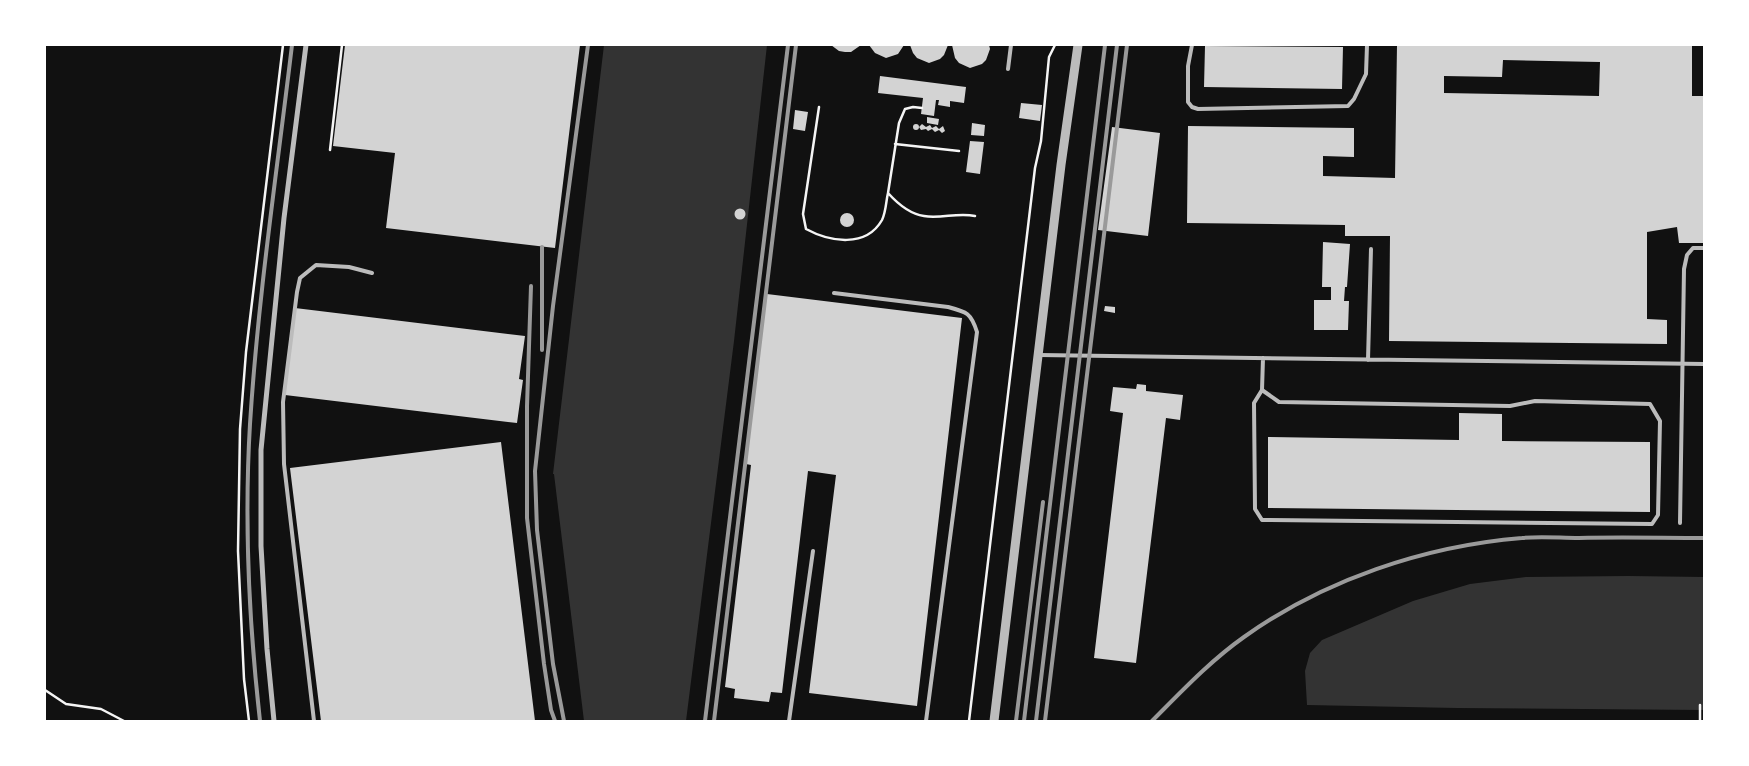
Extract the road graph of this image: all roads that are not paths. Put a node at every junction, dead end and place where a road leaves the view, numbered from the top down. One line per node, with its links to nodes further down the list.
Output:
1 (306, 45): 19 (street)
2 (1011, 45): 6 (lane)
3 (1078, 45): 11 (street)
4 (1192, 45): 5 (lane)
5 (1367, 45)
6 (1008, 69)
7 (1704, 248): 14 (lane)
8 (1371, 249): 13 (lane)
9 (372, 273): 20 (lane)
10 (834, 292): 22 (lane)
11 (1039, 355): 12 (lane); 23 (street)
12 (1263, 358): 13 (lane); 16 (lane)
13 (1368, 360): 14 (lane)
14 (1684, 364): 15 (lane); 17 (lane)
15 (1704, 364)
16 (1262, 390): 16 (lane)
17 (1680, 523)
18 (813, 551): 21 (lane)
19 (274, 721)
20 (314, 721)
21 (789, 721)
22 (926, 721)
23 (994, 721)

